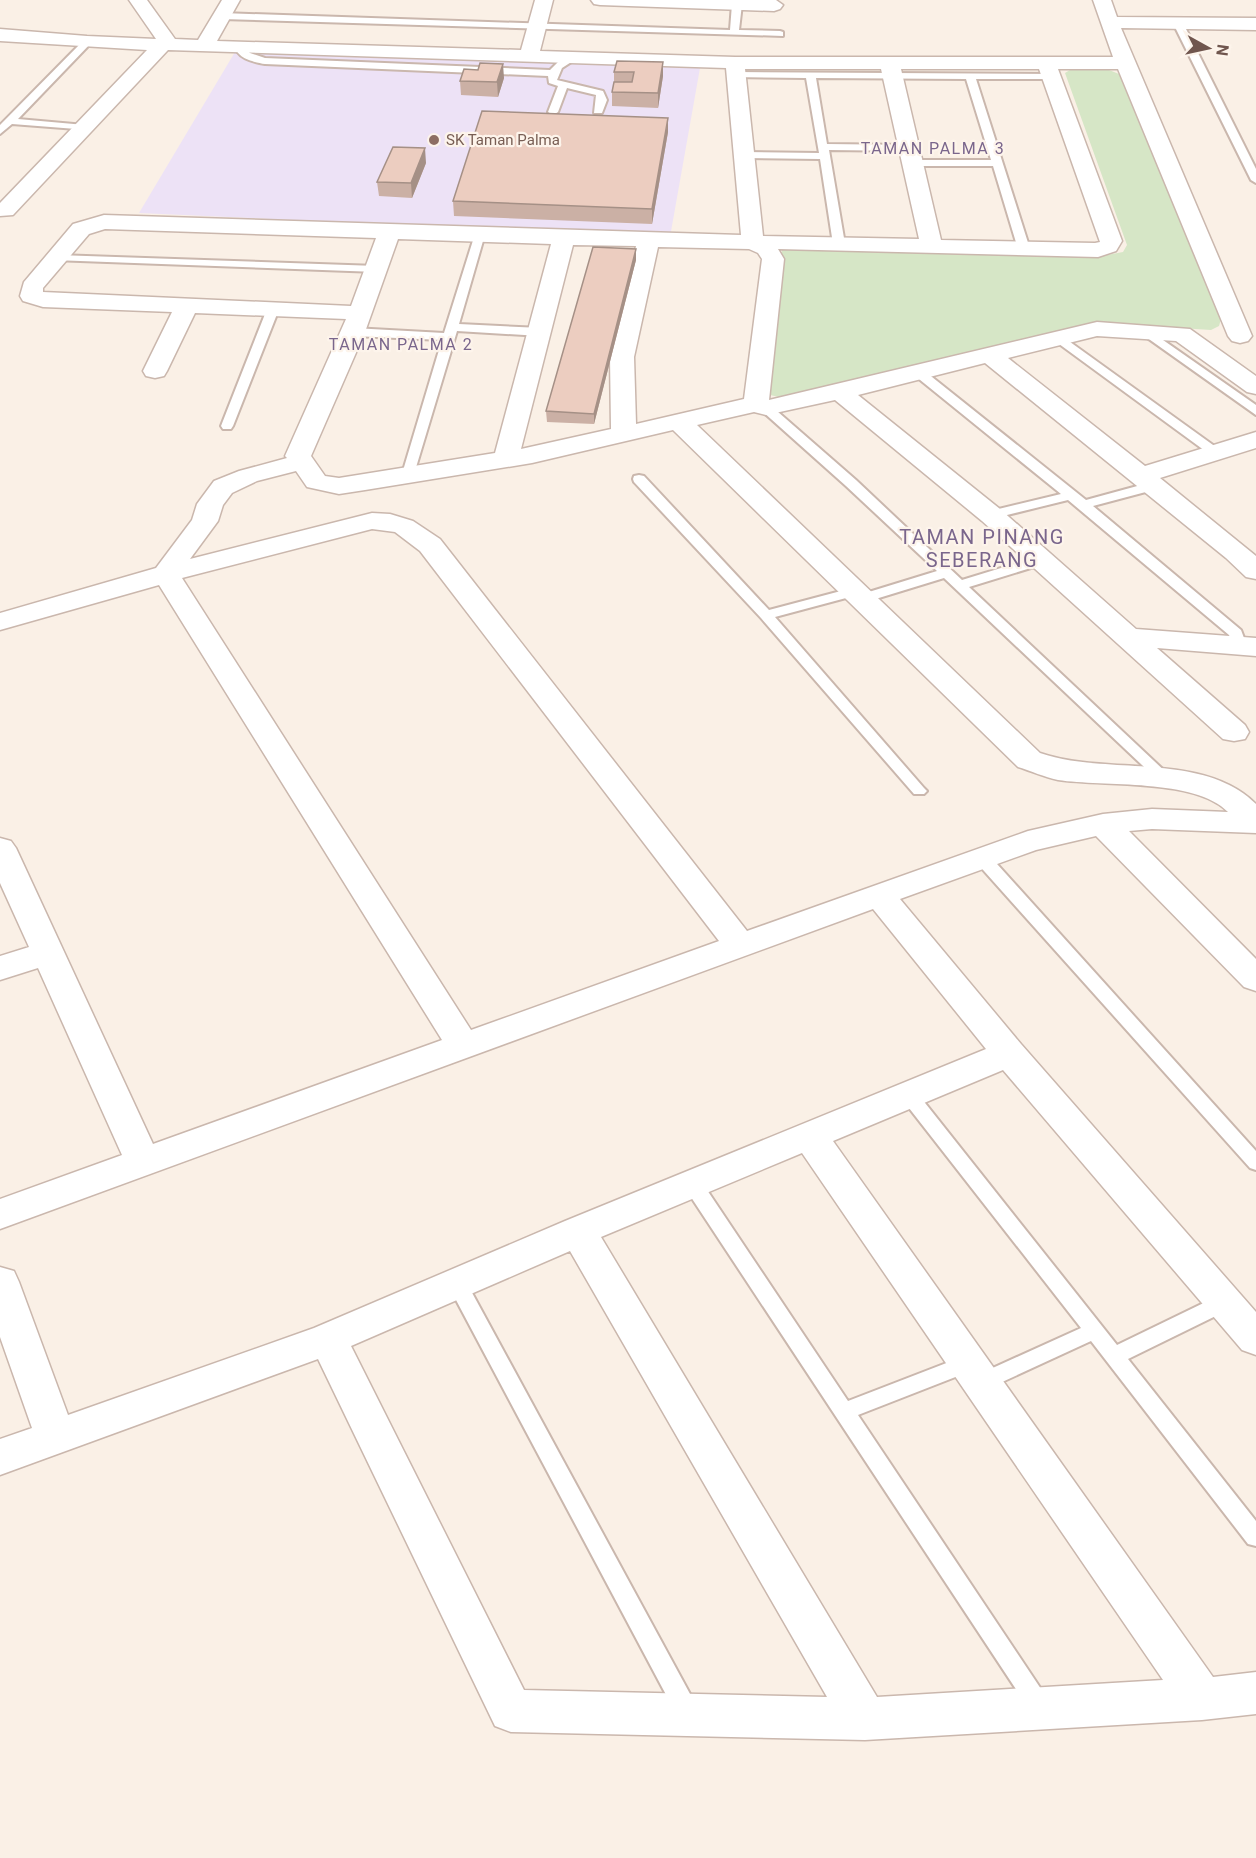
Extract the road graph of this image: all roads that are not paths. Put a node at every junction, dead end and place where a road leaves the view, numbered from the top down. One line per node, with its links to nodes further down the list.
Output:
1 (138, 0): 19 (street)
2 (544, 0): 12 (street)
3 (600, 0): 4 (street)
4 (628, 0): 6 (street)
5 (1102, 0): 10 (street)
6 (700, 2): 8 (street)
7 (774, 3): 8 (street)
8 (737, 4): 14 (lane)
9 (226, 8): 12 (lane); 20 (street)
10 (1110, 22): 11 (street); 25 (street)
11 (1178, 23): 13 (street); 41 (lane)
12 (537, 25): 14 (lane); 22 (street)
13 (1254, 28)
14 (734, 32): 15 (lane)
15 (780, 34)
16 (0, 35): 17 (street)
17 (22, 37): 18 (street); 23 (street)
18 (87, 42): 19 (street); 35 (lane)
19 (166, 44): 20 (street); 36 (street)
20 (205, 45): 21 (street)
21 (238, 46): 22 (street); 29 (lane)
22 (529, 56): 24 (street)
23 (0, 57)
24 (574, 57): 26 (street); 29 (lane)
25 (1125, 63): 27 (street); 60 (street)
26 (736, 69): 28 (street); 30 (lane); 38 (street)
27 (1049, 70): 28 (street); 31 (lane); 50 (street)
28 (891, 71): 30 (lane); 31 (lane); 39 (street)
29 (552, 74): 32 (lane)
30 (811, 76): 37 (lane)
31 (970, 76): 40 (lane)
32 (563, 86): 33 (lane); 34 (lane)
33 (598, 111)
34 (554, 112)
35 (3, 127): 36 (lane)
36 (85, 128): 42 (street)
37 (824, 152): 38 (lane); 39 (lane); 48 (lane)
38 (744, 155): 47 (street)
39 (912, 156): 40 (lane); 49 (street)
40 (997, 164): 50 (lane)
41 (1256, 180)
42 (0, 210)
43 (390, 231): 44 (street); 51 (street); 52 (street)
44 (480, 234): 45 (street); 57 (lane)
45 (564, 238): 46 (street); 58 (street)
46 (648, 240): 47 (street); 71 (street)
47 (753, 242): 48 (street); 67 (street)
48 (839, 244): 49 (street)
49 (932, 247): 50 (street)
50 (1024, 249)
51 (57, 258): 52 (lane); 53 (street)
52 (376, 269): 55 (street)
53 (187, 306): 54 (street); 63 (street)
54 (273, 309): 55 (street); 70 (lane)
55 (356, 322): 57 (lane); 75 (street)
56 (1143, 330): 59 (street); 61 (street); 68 (lane)
57 (451, 332): 58 (lane); 76 (lane)
58 (541, 333): 74 (street)
59 (1182, 334): 60 (street); 65 (street)
60 (1248, 336)
61 (1059, 338): 62 (street); 73 (lane)
62 (987, 354): 64 (street); 78 (street)
63 (155, 371)
64 (918, 372): 66 (street); 79 (lane)
65 (1253, 382)
66 (840, 391): 67 (street); 81 (street)
67 (761, 406): 69 (street); 85 (lane)
68 (1256, 411)
69 (679, 422): 71 (street); 88 (street)
70 (227, 426)
71 (624, 434): 74 (street)
72 (1256, 440): 73 (street)
73 (1216, 453): 78 (street)
74 (506, 459): 76 (street)
75 (302, 462): 76 (street); 86 (street)
76 (408, 474)
77 (639, 478): 89 (lane)
78 (1146, 481): 80 (lane); 82 (street)
79 (1071, 495): 80 (lane); 81 (lane)
80 (1084, 505): 92 (lane)
81 (991, 515): 83 (street)
82 (1246, 549): 84 (street)
83 (1041, 561): 87 (lane); 91 (street)
84 (1256, 571)
85 (946, 573): 87 (lane); 88 (lane)
86 (166, 574): 90 (street); 101 (street); 105 (street)
87 (960, 585): 94 (lane)
88 (860, 594): 89 (lane); 94 (street)
89 (766, 615): 95 (lane)
90 (0, 622)
91 (1127, 637): 92 (street); 93 (street)
92 (1248, 646)
93 (1234, 732)
94 (1165, 778): 96 (street)
95 (919, 791)
96 (1256, 822): 97 (street)
97 (1103, 824): 99 (street); 104 (street)
98 (0, 848): 102 (street)
99 (982, 858): 100 (street); 110 (lane)
100 (879, 895): 101 (street); 106 (street)
101 (741, 946): 105 (street)
102 (48, 953): 103 (street); 109 (street)
103 (0, 968)
104 (1256, 979)
105 (464, 1047): 109 (street)
106 (1008, 1053): 107 (street); 116 (street)
107 (908, 1094): 108 (street); 117 (lane)
108 (809, 1135): 111 (street); 121 (street)
109 (144, 1163): 112 (street)
110 (1256, 1163)
111 (692, 1184): 113 (street); 122 (lane)
112 (0, 1214)
113 (578, 1231): 115 (street); 130 (street)
114 (0, 1282): 123 (street)
115 (457, 1283): 118 (street); 129 (lane)
116 (1225, 1302): 119 (street); 120 (lane)
117 (1094, 1331): 120 (lane); 121 (lane)
118 (328, 1339): 123 (street); 129 (street)
119 (1256, 1340)
120 (1114, 1356): 125 (lane)
121 (975, 1373): 122 (lane); 127 (street)
122 (844, 1412): 128 (lane)
123 (55, 1436): 124 (street)
124 (0, 1457)
125 (1256, 1537)
126 (1256, 1692): 127 (street)
127 (1202, 1699): 128 (street)
128 (1041, 1708): 130 (street)
129 (689, 1714): 130 (street)
130 (865, 1719)

